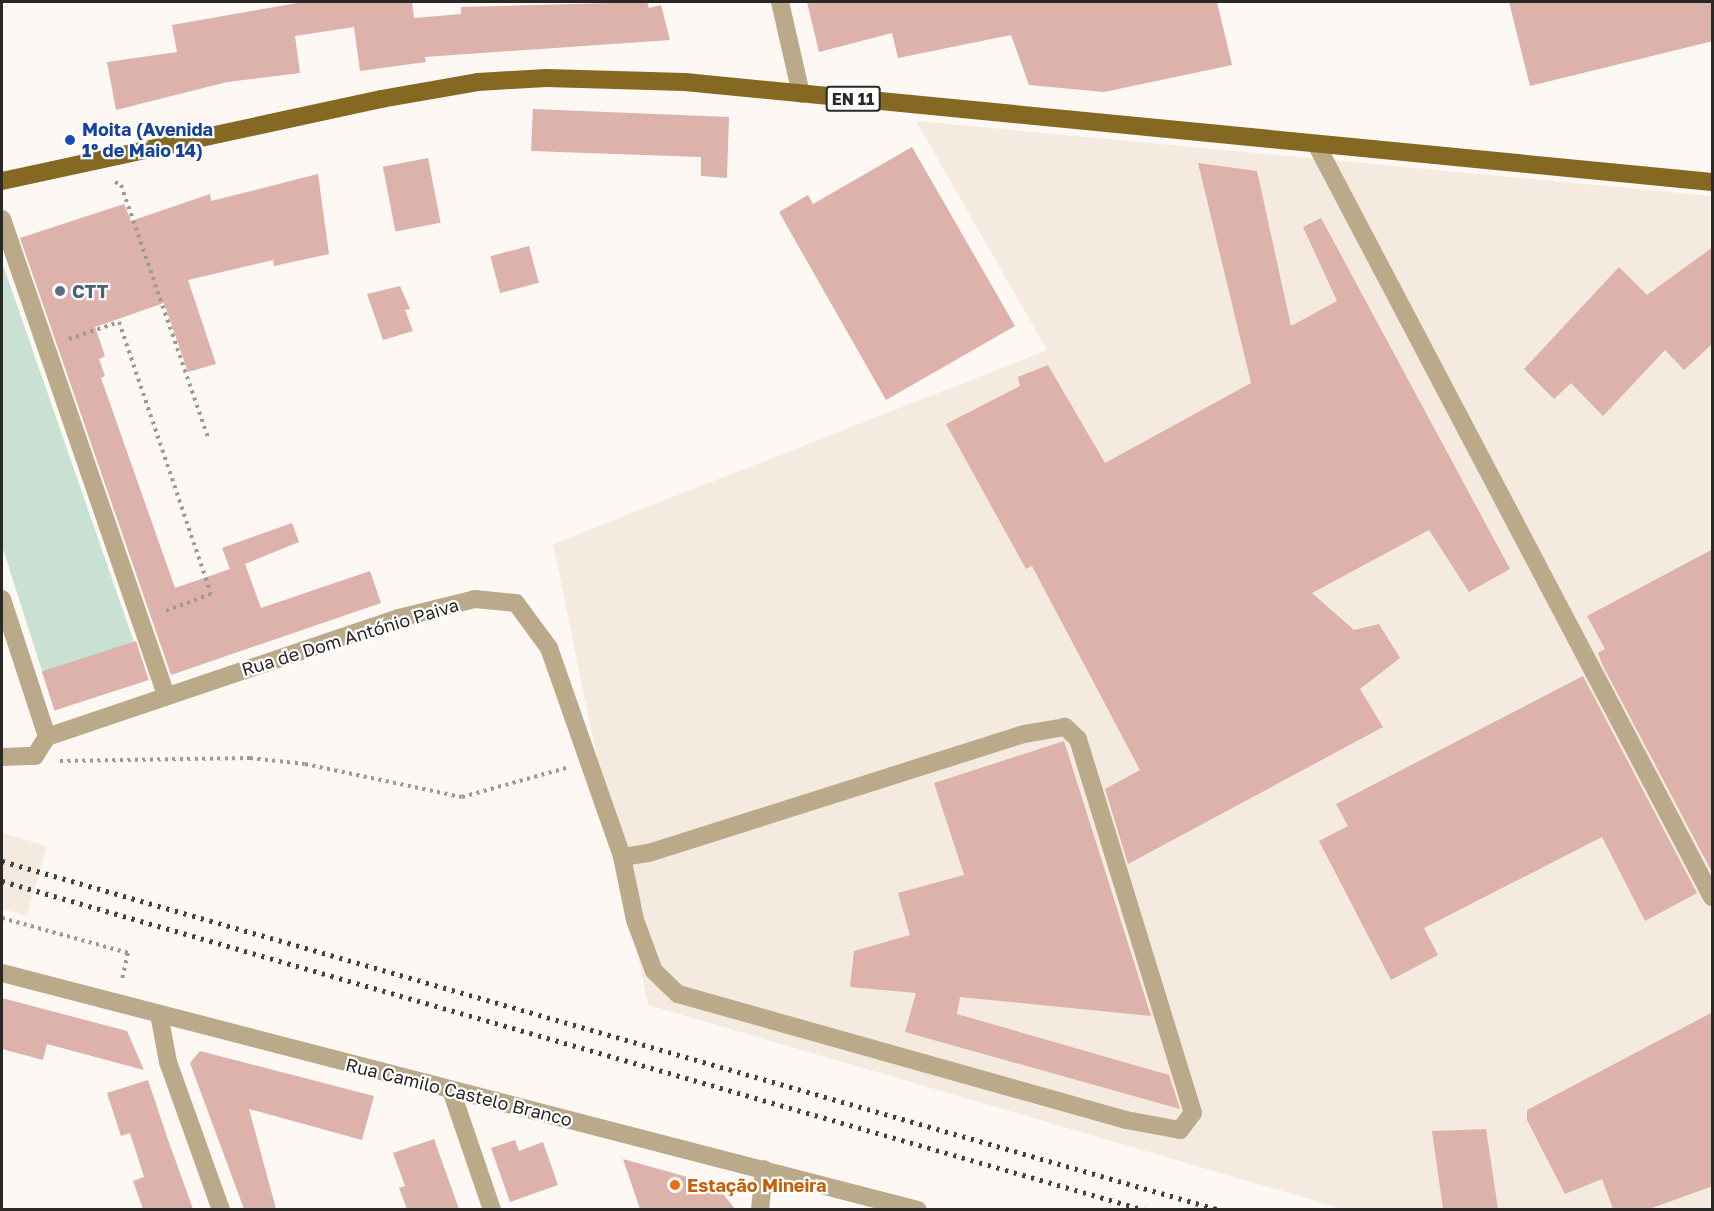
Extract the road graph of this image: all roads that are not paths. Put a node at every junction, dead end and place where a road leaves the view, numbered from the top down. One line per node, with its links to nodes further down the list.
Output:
1 (780, 2): 2 (street)
2 (801, 94): 3 (main road, EN 11); 4 (main road, EN 11)
3 (1316, 144): 5 (main road, EN 11); 12 (street)
4 (2, 181)
5 (1713, 182)
6 (2, 219): 8 (street)
7 (2, 599): 9 (street)
8 (166, 695): 9 (street, Rua de Dom António Paiva); 11 (street, Rua de Dom António Paiva)
9 (47, 737): 10 (street)
10 (2, 757)
11 (622, 857): 11 (street, Rua de Dom António Paiva)
12 (1713, 897)
13 (2, 973): 14 (street, Rua Camilo Castelo Branco)
14 (159, 1014): 15 (street, Rua Camilo Castelo Branco); 17 (street)
15 (451, 1090): 16 (street, Rua Camilo Castelo Branco); 18 (street)
16 (764, 1169): 19 (street); 20 (street, Rua Camilo Castelo Branco)
17 (221, 1209)
18 (492, 1209)
19 (760, 1209)
20 (918, 1209)

